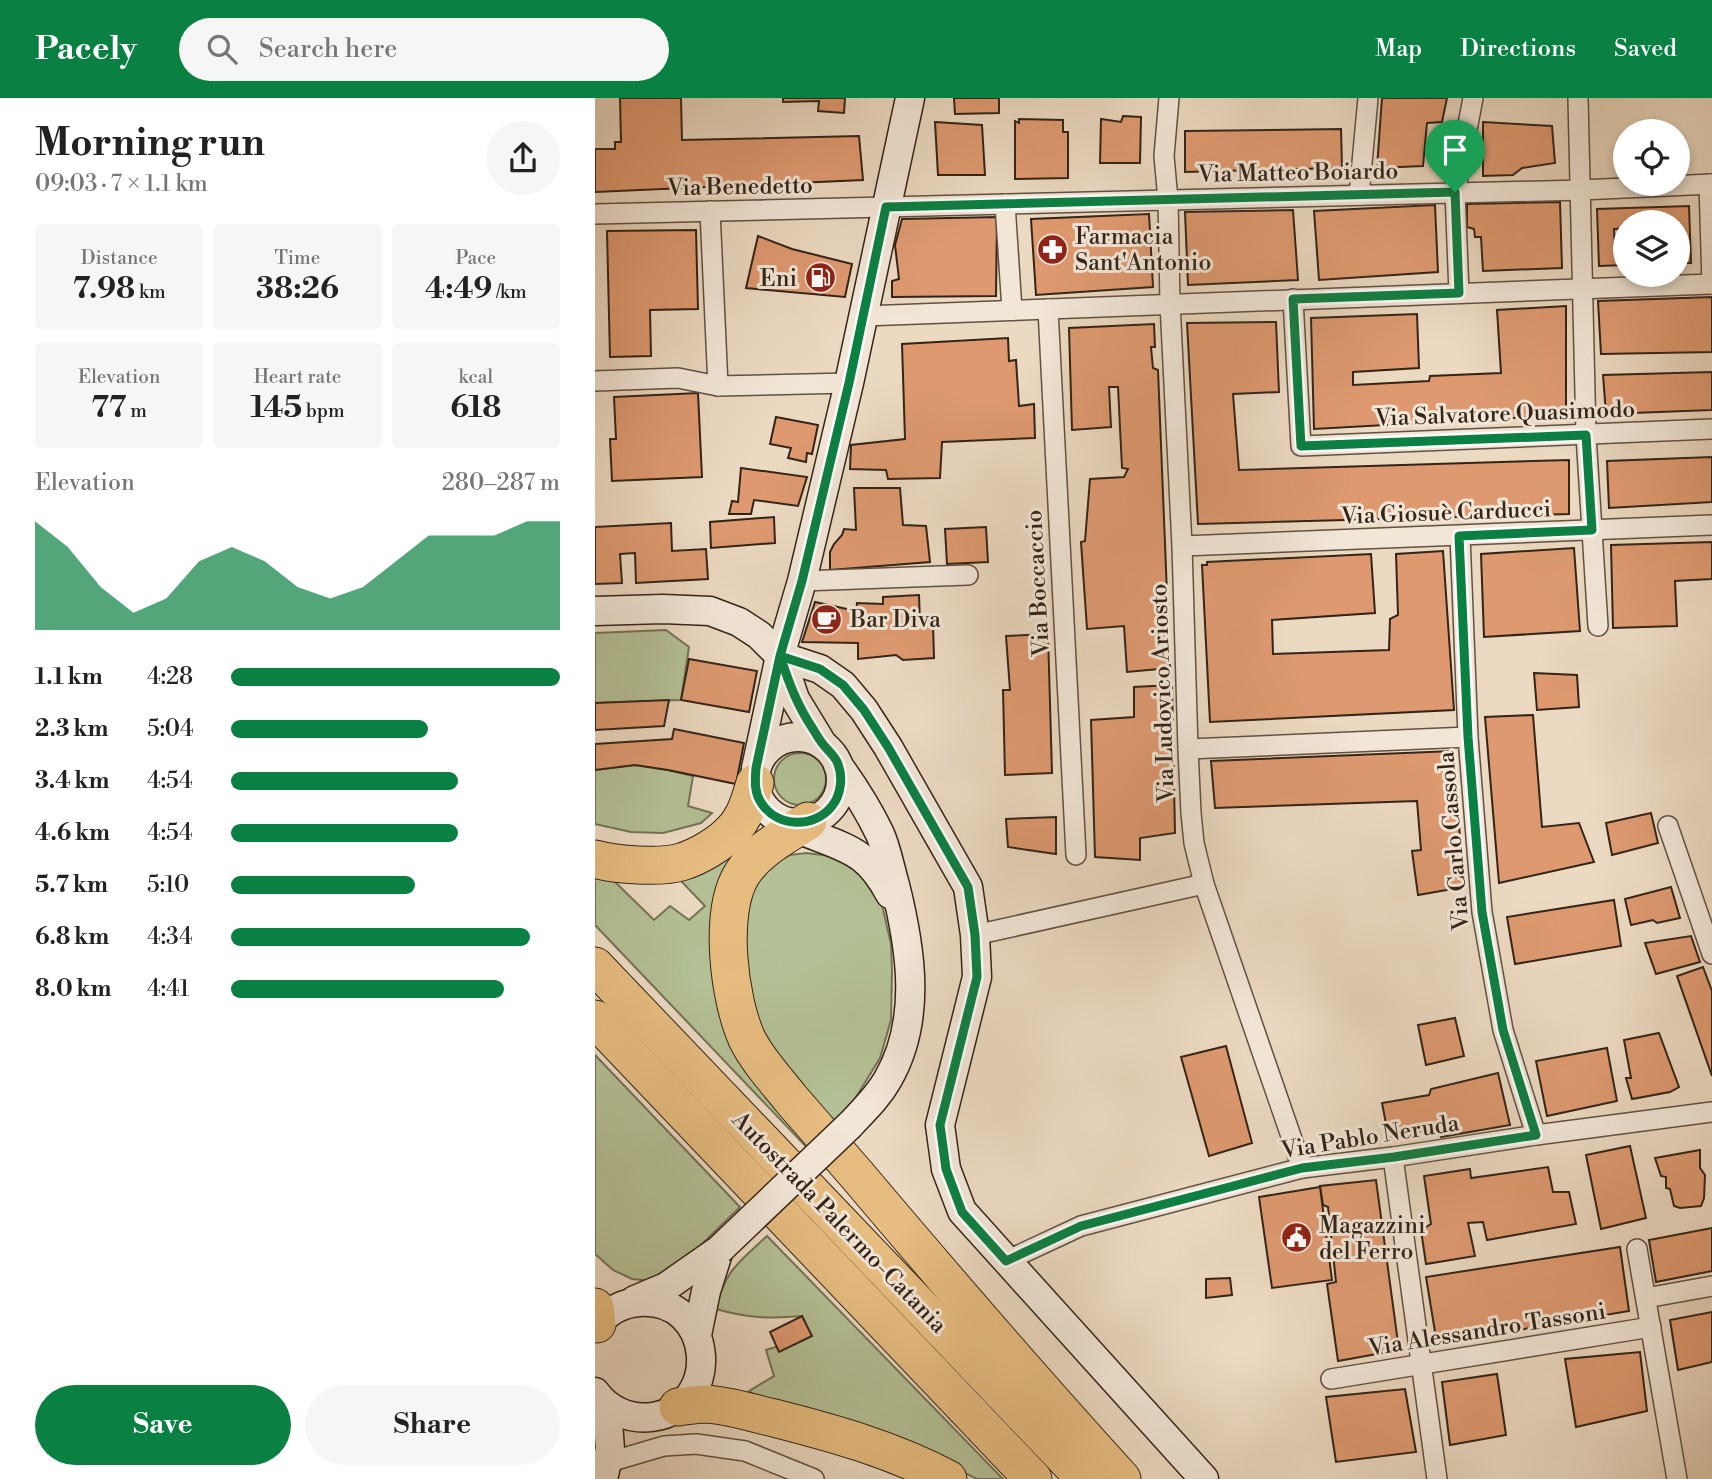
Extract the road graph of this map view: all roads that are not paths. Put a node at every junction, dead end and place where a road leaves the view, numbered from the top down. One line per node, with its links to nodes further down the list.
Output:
1 (910, 98): 12 (main road)
2 (1170, 98): 10 (street, Via Ludovico Ariosto)
3 (1368, 98): 9 (street)
4 (1473, 98): 8 (street)
5 (1578, 98): 7 (street)
6 (1710, 184): 7 (street, Via Matteo Boiardo); 15 (street)
7 (1581, 190): 8 (street, Via Matteo Boiardo); 16 (street)
8 (1455, 192): 9 (street, Via Matteo Boiardo); 17 (street)
9 (1359, 195): 10 (street, Via Matteo Boiardo)
10 (1168, 200): 11 (street, Via Matteo Boiardo); 19 (street, Via Ludovico Ariosto)
11 (1005, 204): 12 (street, Via Matteo Boiardo); 21 (street)
12 (886, 207): 13 (street, Via Benedetto); 22 (main road)
13 (710, 211): 14 (street, Via Benedetto); 25 (street)
14 (595, 214)
15 (1712, 284): 16 (street)
16 (1582, 288): 17 (street); 27 (street)
17 (1459, 293): 18 (street)
18 (1293, 299): 19 (street); 27 (street, Via Salvatore Quasimodo)
19 (1170, 303): 20 (street); 31 (street, Via Ludovico Ariosto)
20 (1048, 309): 21 (street); 43 (street, Via Boccaccio)
21 (1012, 310): 22 (street)
22 (864, 316): 24 (main road)
23 (595, 381): 25 (street)
24 (849, 383): 25 (street); 33 (main road)
25 (718, 386)
26 (1712, 429): 27 (street, Via Salvatore Quasimodo)
27 (1586, 435): 29 (street)
28 (1712, 526): 29 (street, Via Giosuè Carducci)
29 (1592, 530): 30 (street, Via Giosuè Carducci); 35 (street)
30 (1459, 536): 31 (street, Via Giosuè Carducci); 37 (street, Via Carlo Cassola)
31 (1182, 546): 38 (street, Via Ludovico Ariosto)
32 (968, 575): 33 (street)
33 (802, 581): 36 (main road)
34 (595, 611): 36 (main road)
35 (1598, 626)
36 (780, 656): 39 (main road); 40 (main road); 47 (main road)
37 (1468, 737): 38 (street); 52 (street, Via Carlo Cassola)
38 (1188, 749): 45 (street, Via Ludovico Ariosto)
39 (831, 755): 40 (main road); 41 (main road); 46 (main road)
40 (756, 775): 41 (main road); 44 (highway)
41 (794, 823): 46 (main road); 72 (highway)
42 (1668, 826): 48 (street)
43 (1076, 855)
44 (595, 859)
45 (1204, 884): 47 (street); 54 (street, Via Ludovico Ariosto)
46 (904, 921): 56 (main road, bridge)
47 (975, 935): 57 (main road)
48 (1712, 954)
49 (595, 966): 71 (highway, Autostrada Palermo-Catania)
50 (595, 1019): 70 (highway, Autostrada Palermo-Catania)
51 (1712, 1112): 52 (street, Via Pablo Neruda)
52 (1536, 1135): 53 (street, Via Pablo Neruda)
53 (1394, 1157): 54 (street, Via Pablo Neruda); 63 (street)
54 (1302, 1168): 57 (street, Via Pablo Neruda)
55 (1637, 1249): 59 (street)
56 (719, 1250): 60 (main road); 62 (main road)
57 (1006, 1261): 73 (main road)
58 (1712, 1286): 59 (street)
59 (1646, 1298): 61 (street)
60 (604, 1315): 62 (main road)
61 (1651, 1327): 63 (street, Via Alessandro Tassoni); 75 (street)
62 (697, 1335): 66 (main road)
63 (1423, 1366): 64 (street, Via Alessandro Tassoni); 74 (street)
64 (1331, 1380)
65 (597, 1395): 66 (main road); 67 (main road)
66 (664, 1412): 67 (main road); 69 (highway)
67 (606, 1464): 68 (street)
68 (814, 1479)
69 (948, 1479)
70 (1033, 1479)
71 (1085, 1479)
72 (1122, 1479)
73 (1204, 1479)
74 (1437, 1479)
75 (1677, 1479)

